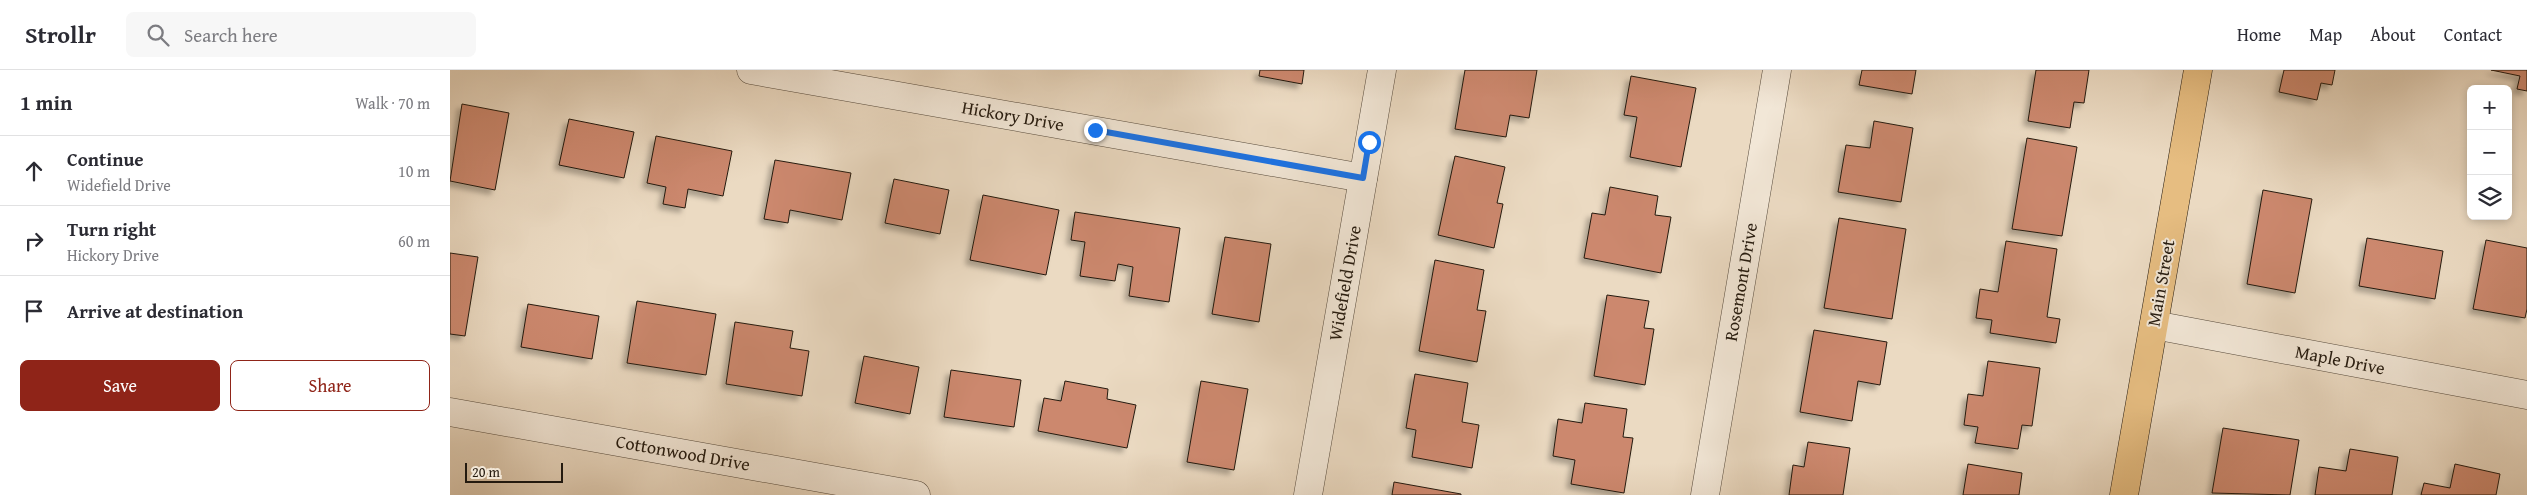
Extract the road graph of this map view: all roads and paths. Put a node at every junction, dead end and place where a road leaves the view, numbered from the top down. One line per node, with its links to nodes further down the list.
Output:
1 (751, 70): 5 (street, Hickory Drive)
2 (1382, 70): 5 (street, Widefield Drive)
3 (1777, 70): 11 (street, Rosemont Drive)
4 (2198, 70): 6 (main road, Main Street)
5 (1363, 178): 10 (street, Widefield Drive)
6 (2154, 325): 7 (street, Maple Drive); 12 (main road, Main Street)
7 (2527, 395)
8 (450, 412): 9 (street, Cottonwood Drive)
9 (916, 495)
10 (1308, 495)
11 (1705, 495)
12 (2124, 495)

